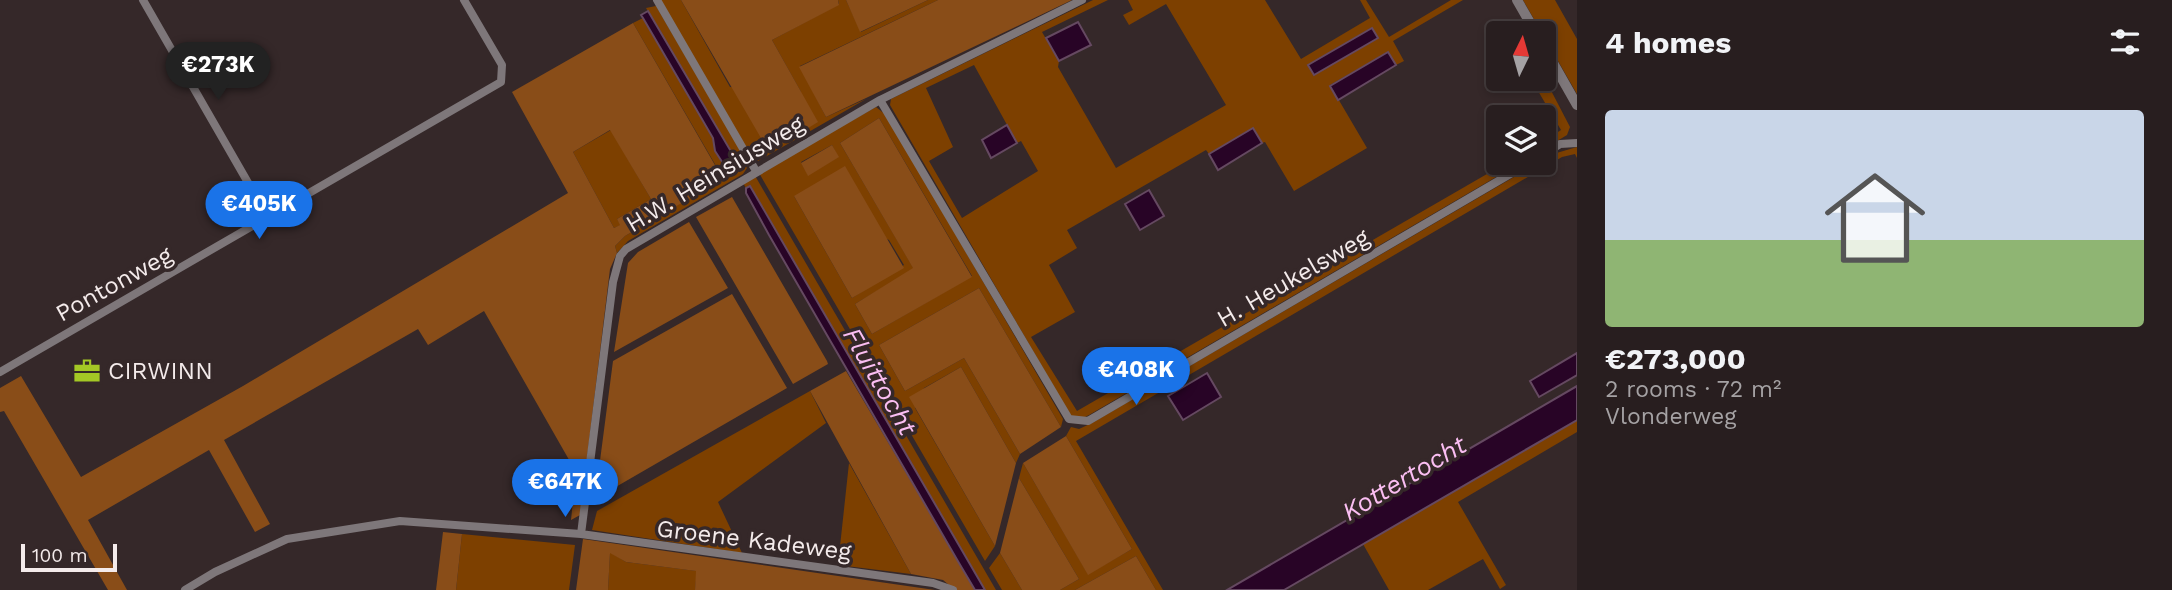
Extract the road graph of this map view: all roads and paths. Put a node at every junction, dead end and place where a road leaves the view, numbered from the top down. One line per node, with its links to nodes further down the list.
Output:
1 (143, 0): 14 (street)
2 (464, 0): 14 (street, Pontonweg)
3 (657, 0): 12 (street)
4 (1082, 0): 8 (street, H.W. Heinsiusweg)
5 (1517, 0): 6 (street)
6 (1529, 21)
7 (1556, 68): 9 (street)
8 (880, 100): 12 (street, H.W. Heinsiusweg); 13 (street, H. Heukelsweg)
9 (1577, 106)
10 (1577, 143): 11 (street)
11 (1556, 146)
12 (755, 171): 16 (street, H.W. Heinsiusweg)
13 (1508, 175)
14 (269, 219): 15 (street, Pontonweg)
15 (0, 372)
16 (581, 534): 17 (street, Groene Kadeweg); 18 (street, Groene Kadeweg)
17 (185, 590)
18 (953, 590)

